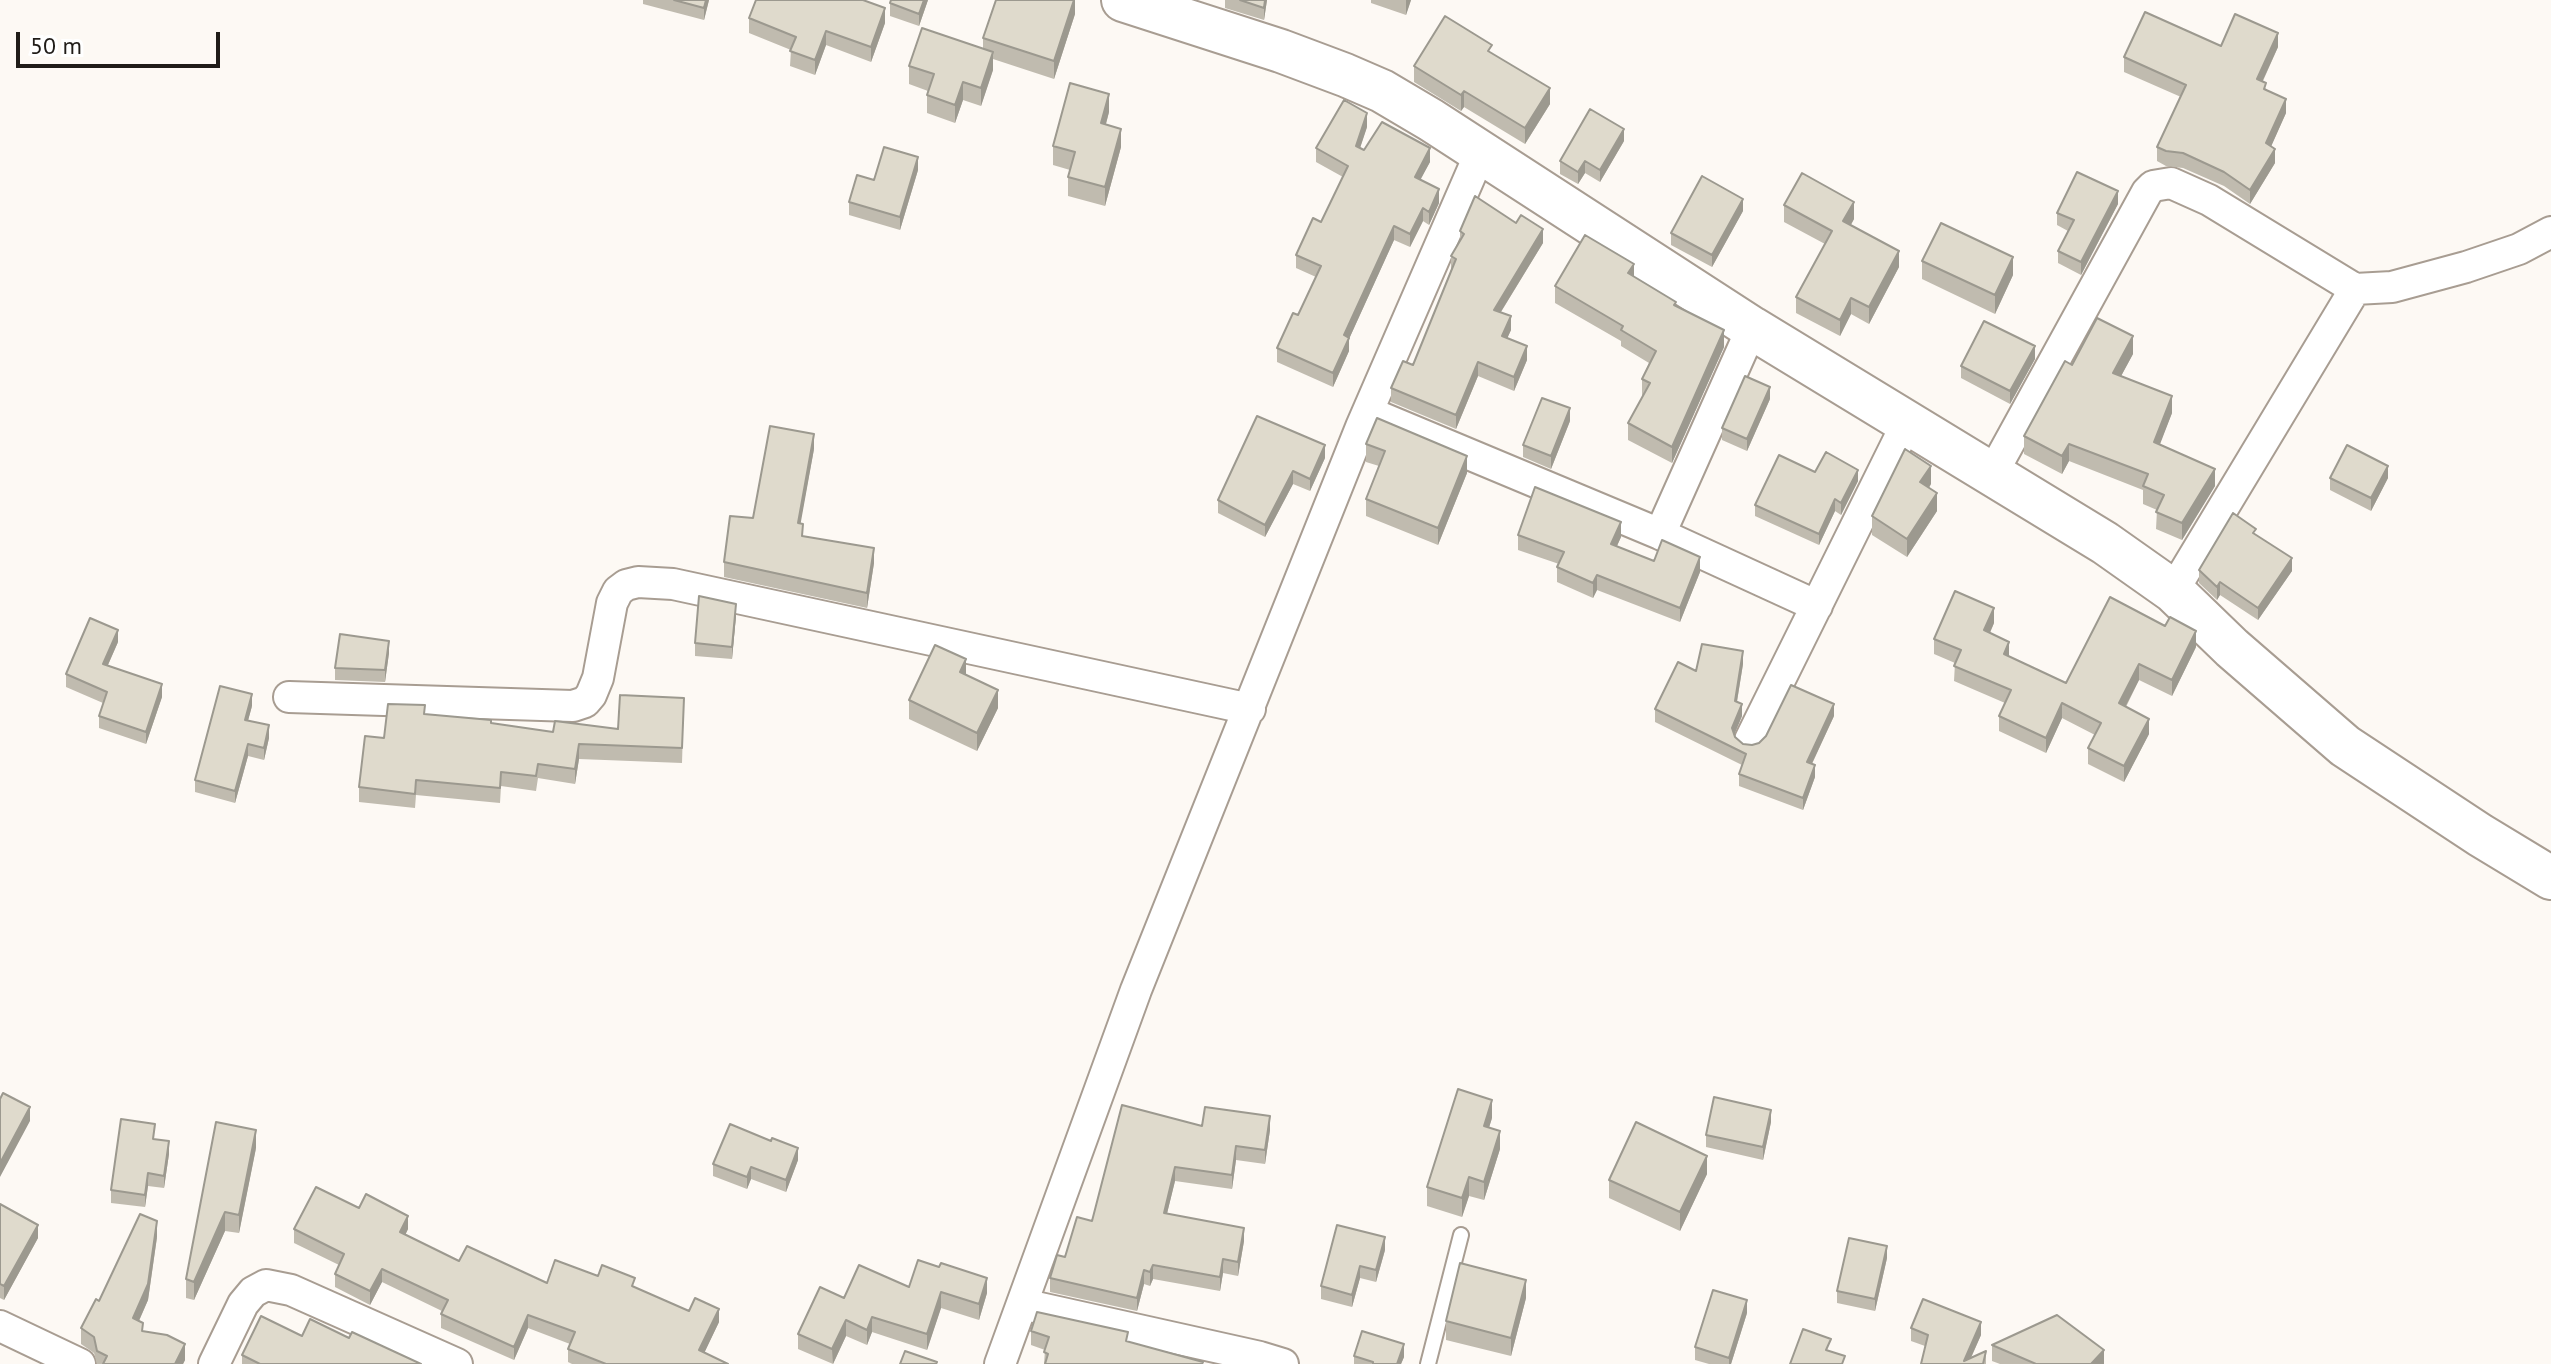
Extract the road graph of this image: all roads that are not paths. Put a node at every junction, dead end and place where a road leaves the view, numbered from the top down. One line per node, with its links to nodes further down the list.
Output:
1 (1123, 0): 2 (street)
2 (1200, 12): 3 (street)
3 (1481, 151): 6 (street); 7 (street)
4 (2551, 232): 5 (street)
5 (2355, 289): 9 (street); 11 (street)
6 (1752, 328): 8 (street); 10 (street)
7 (1368, 412): 10 (street); 14 (street)
8 (1907, 423): 9 (street); 12 (street)
9 (1992, 474): 11 (street)
10 (1660, 534): 12 (street)
11 (2173, 591): 16 (street)
12 (1817, 606): 15 (street)
13 (289, 697): 14 (street)
14 (1250, 709): 18 (street)
15 (1750, 740)
16 (2551, 878)
17 (1461, 1235): 25 (lane)
18 (1022, 1304): 23 (street); 24 (street)
19 (0, 1326): 20 (street)
20 (80, 1364)
21 (214, 1364): 22 (street)
22 (457, 1364)
23 (1000, 1364)
24 (1283, 1364)
25 (1428, 1364)

